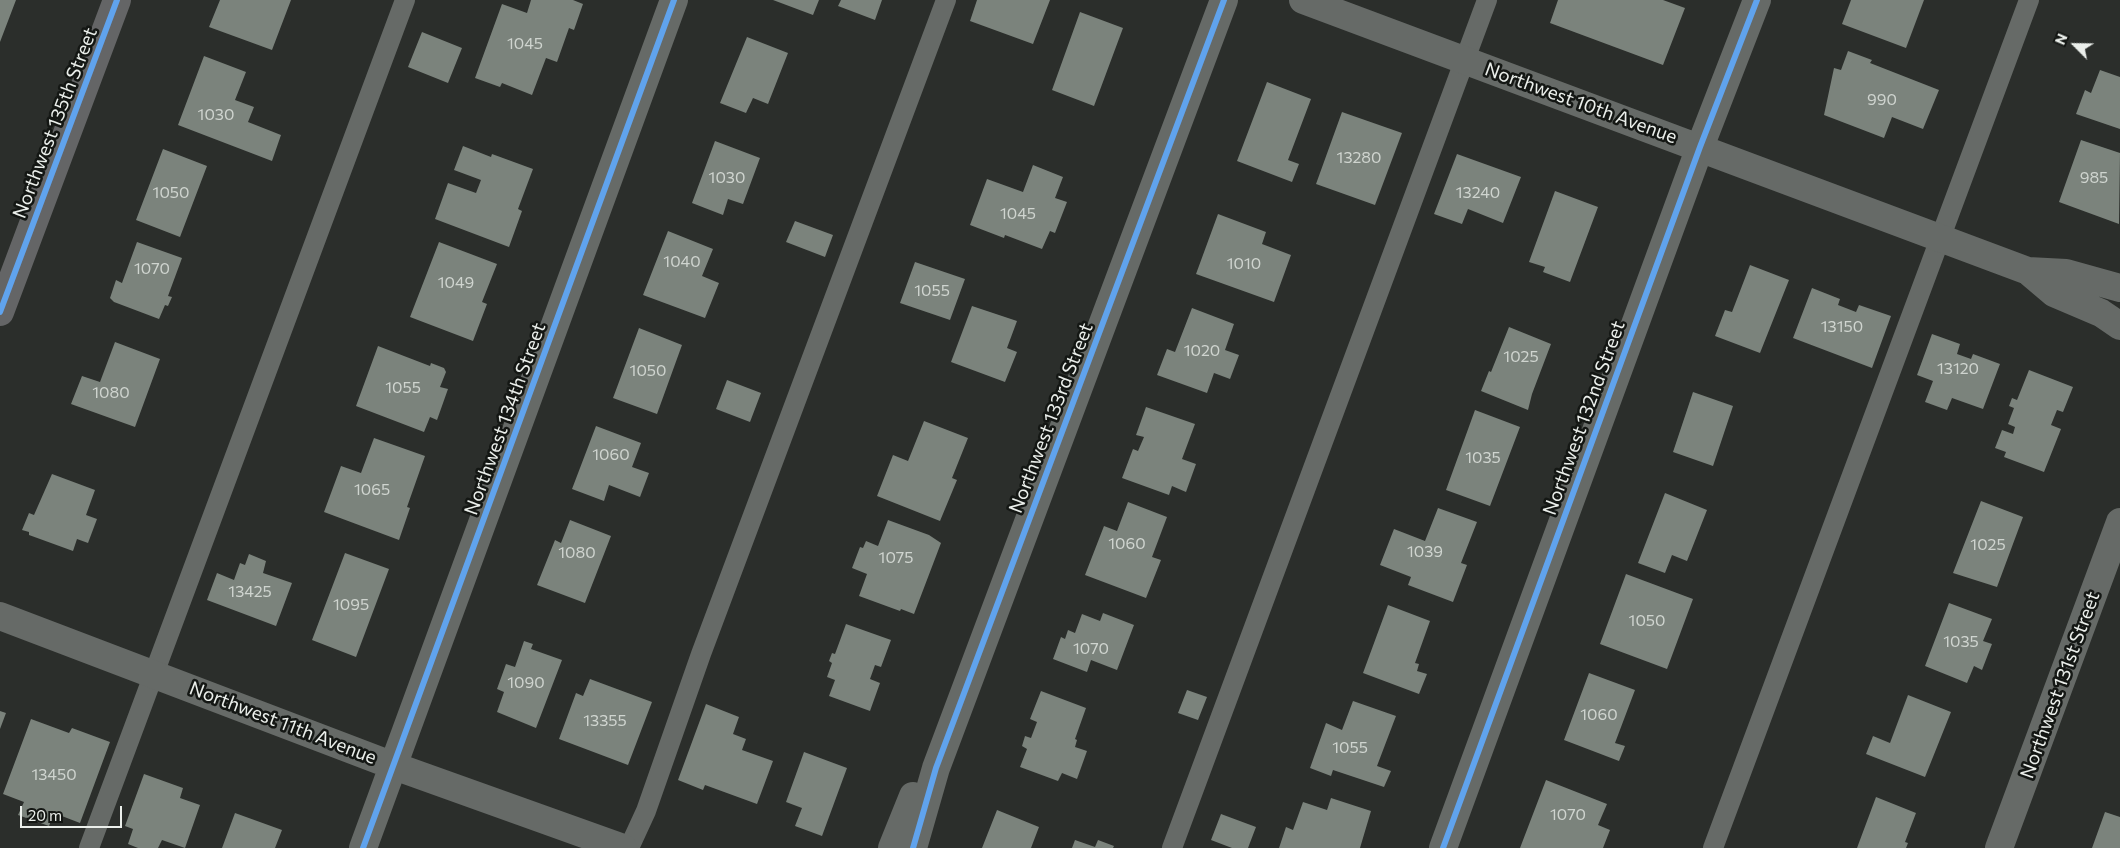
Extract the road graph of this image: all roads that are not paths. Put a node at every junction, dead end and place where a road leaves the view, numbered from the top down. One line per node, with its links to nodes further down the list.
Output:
1 (117, 0): 15 (main road, Northwest 135th Street)
2 (405, 0): 19 (lane)
3 (674, 0): 20 (street, Northwest 134th Street)
4 (946, 0): 25 (lane)
5 (1224, 0): 21 (street, Northwest 133rd Street)
6 (1303, 0): 10 (street, Northwest 10th Avenue)
7 (1487, 0): 10 (lane)
8 (1757, 0): 11 (street, Northwest 132nd Street)
9 (2029, 0): 12 (lane)
10 (1465, 60): 11 (street, Northwest 10th Avenue); 28 (lane)
11 (1700, 147): 12 (street, Northwest 10th Avenue); 29 (street, Northwest 132nd Street)
12 (1940, 238): 13 (street, Northwest 10th Avenue); 30 (lane)
13 (2028, 271): 14 (street, Northwest 10th Avenue); 16 (street, Northwest 10th Avenue)
14 (2120, 288)
15 (0, 312)
16 (2120, 326)
17 (2120, 522): 31 (street, Northwest 131st Street)
18 (0, 616): 19 (street, Northwest 11th Avenue)
19 (155, 675): 20 (street, Northwest 11th Avenue); 22 (lane)
20 (394, 766): 23 (street, Northwest 134th Street); 24 (street, Northwest 11th Avenue)
21 (936, 768): 26 (street, Northwest 133rd Street); 27 (street, Northwest 133rd Street)
22 (89, 848)
23 (363, 848)
24 (623, 848)
25 (629, 848)
26 (892, 848)
27 (913, 848)
28 (1172, 848)
29 (1443, 848)
30 (1713, 848)
31 (1999, 848)

